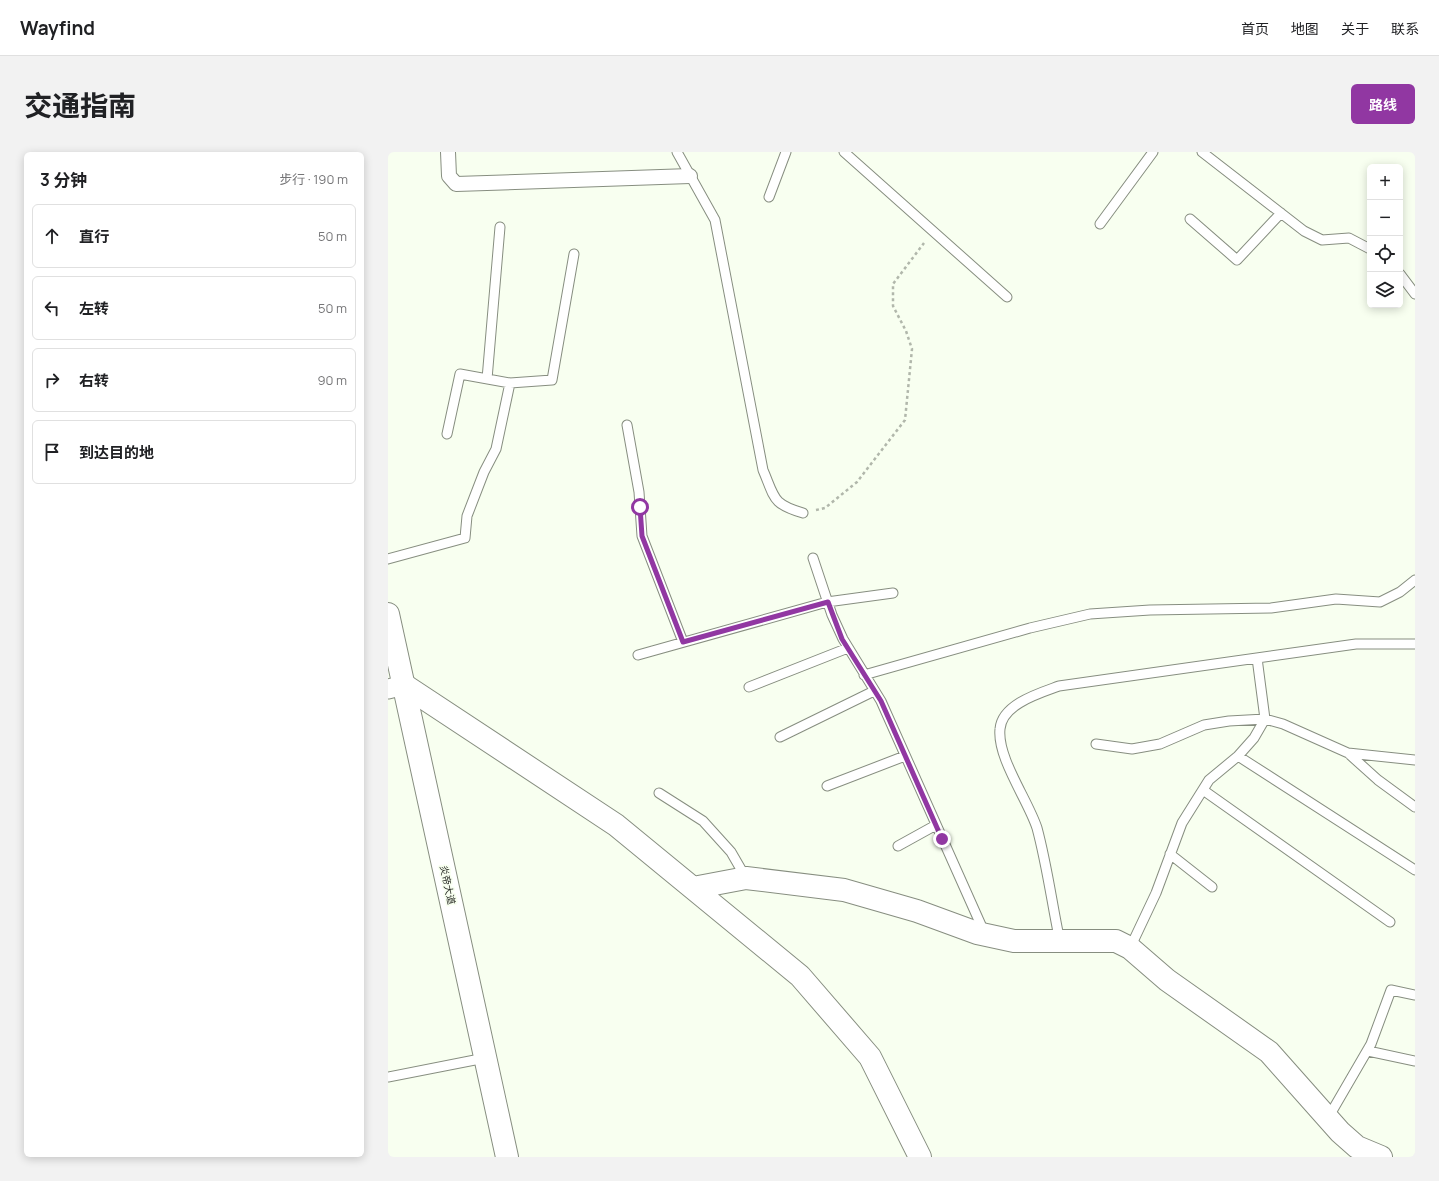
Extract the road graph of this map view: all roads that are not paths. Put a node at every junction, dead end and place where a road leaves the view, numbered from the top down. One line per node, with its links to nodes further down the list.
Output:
1 (448, 152): 7 (street)
2 (677, 152): 7 (lane)
3 (786, 152): 8 (lane)
4 (844, 152): 17 (lane)
5 (1154, 152): 11 (lane)
6 (1202, 152): 9 (lane)
7 (690, 176): 22 (lane)
8 (769, 197)
9 (1281, 214): 10 (lane); 13 (lane)
10 (1190, 219)
11 (1100, 224)
12 (500, 227): 18 (lane)
13 (1367, 247)
14 (574, 254): 19 (lane)
15 (1403, 278): 16 (lane)
16 (1415, 294)
17 (1007, 298)
18 (487, 379): 19 (lane); 21 (lane)
19 (510, 383): 24 (lane)
20 (627, 425): 29 (lane)
21 (447, 434)
22 (804, 513)
23 (813, 558): 27 (lane)
24 (388, 559)
25 (1415, 580): 34 (lane)
26 (893, 594): 27 (lane)
27 (828, 602): 29 (lane); 31 (lane)
28 (388, 614): 35 (street, 炎帝大道)
29 (683, 642): 32 (lane)
30 (1415, 644): 33 (lane)
31 (848, 648): 34 (lane); 36 (lane)
32 (638, 654)
33 (1257, 658): 38 (lane); 58 (lane)
34 (864, 675): 37 (lane)
35 (396, 687): 55 (street); 62 (street, 炎帝大道)
36 (749, 687)
37 (874, 691): 39 (lane); 42 (lane)
38 (1264, 719): 40 (lane); 41 (lane); 43 (lane)
39 (780, 737)
40 (1096, 744)
41 (1348, 753): 44 (lane); 48 (lane)
42 (905, 756): 45 (lane); 49 (lane)
43 (1238, 756): 46 (lane); 52 (lane)
44 (1415, 760)
45 (827, 786)
46 (1203, 790): 51 (lane); 56 (lane)
47 (659, 793): 53 (lane)
48 (1415, 807)
49 (936, 825): 50 (lane); 57 (lane)
50 (898, 846)
51 (1170, 854): 54 (lane); 59 (lane)
52 (1415, 870)
53 (746, 878): 55 (street); 57 (street)
54 (1212, 887)
55 (693, 888): 67 (street)
56 (1390, 922)
57 (985, 935): 58 (street)
58 (1060, 942): 59 (street)
59 (1130, 948): 65 (street)
60 (1415, 995): 61 (lane)
61 (1368, 1050): 63 (lane); 65 (lane)
62 (485, 1058): 64 (lane); 66 (street, 炎帝大道)
63 (1415, 1061)
64 (388, 1077)
65 (1328, 1119): 68 (street)
66 (507, 1157)
67 (920, 1157)
68 (1381, 1157)

